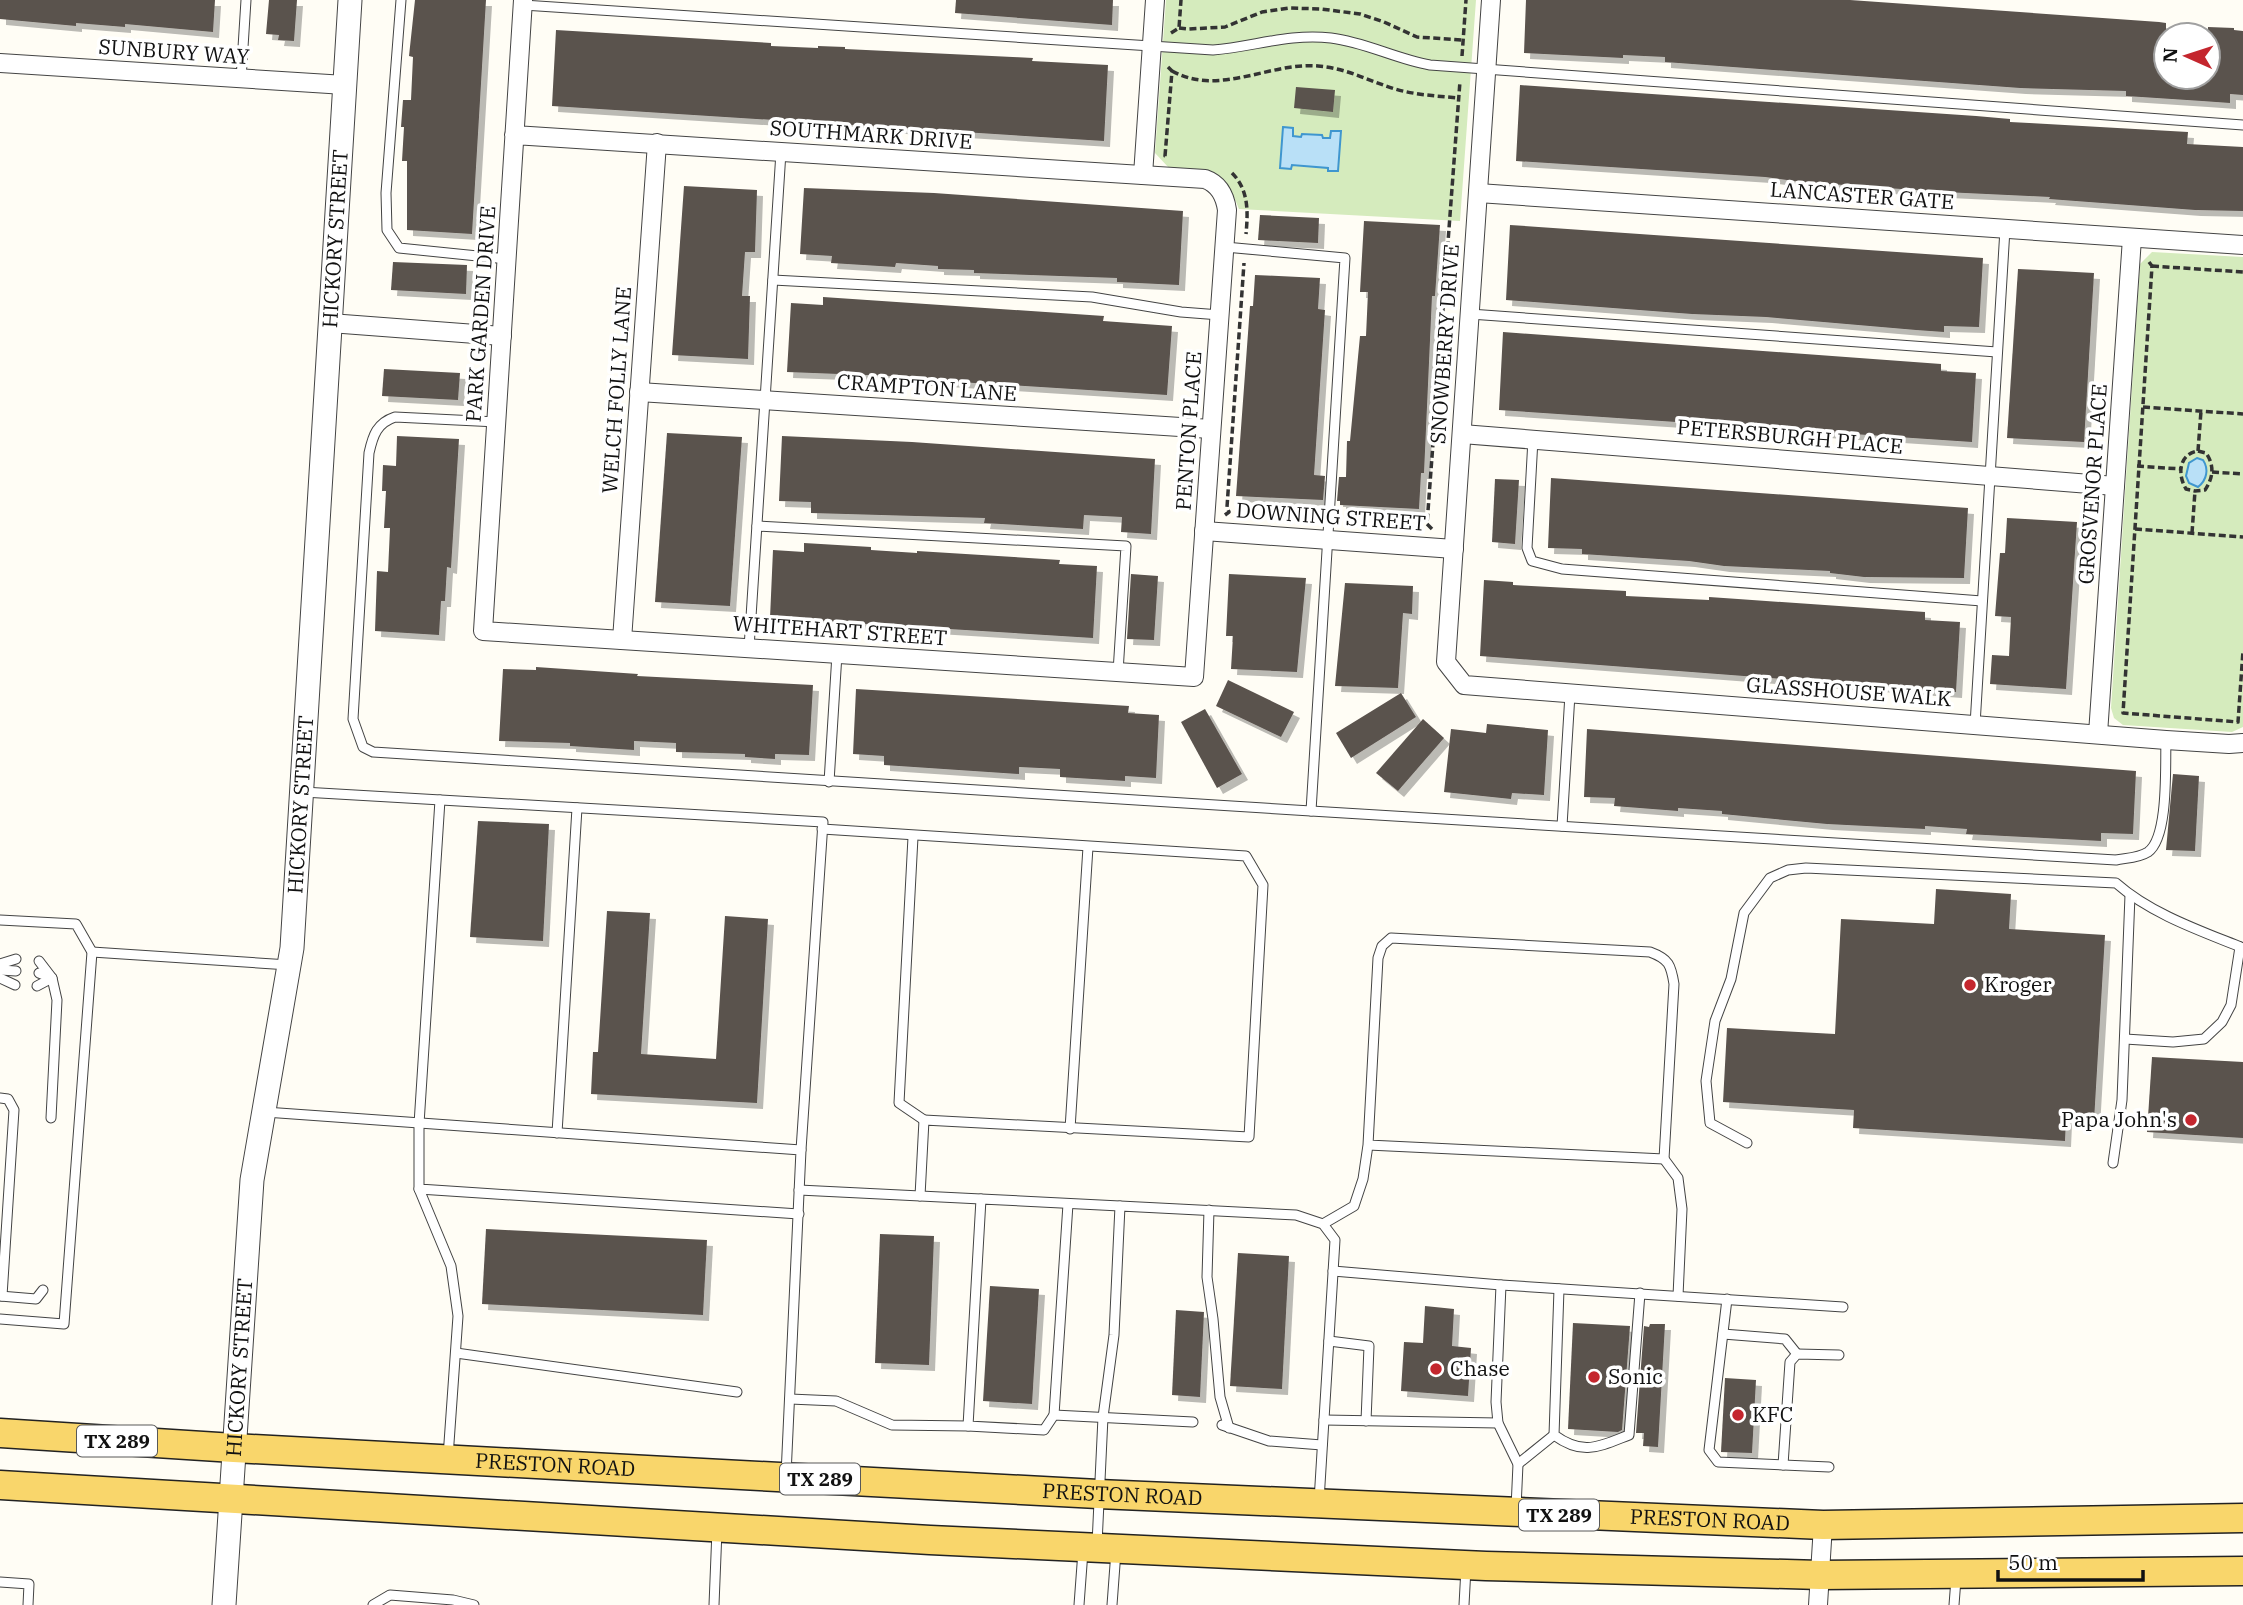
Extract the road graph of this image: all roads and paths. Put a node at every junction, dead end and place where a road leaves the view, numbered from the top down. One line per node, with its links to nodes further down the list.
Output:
1 (246, 0): 13 (lane)
2 (350, 0): 14 (street, HICKORY STREET)
3 (401, 0): 27 (lane)
4 (1155, 0): 8 (street)
5 (1466, 0): 10 (path)
6 (1491, 0): 11 (street, SNOWBERRY DRIVE)
7 (523, 2): 8 (lane); 17 (street, PARK GARDEN DRIVE)
8 (1152, 47): 10 (lane); 20 (street)
9 (0, 63): 13 (street, SUNBURY WAY)
10 (1461, 67): 11 (lane); 15 (path)
11 (1486, 68): 16 (lane); 22 (street, SNOWBERRY DRIVE)
12 (1172, 71): 15 (path)
13 (241, 79): 14 (street, SUNBURY WAY)
14 (345, 85): 32 (street, HICKORY STREET)
15 (1459, 98): 59 (path)
16 (2243, 125)
17 (514, 135): 18 (street, SOUTHMARK DRIVE); 27 (street, PARK GARDEN DRIVE)
18 (657, 144): 19 (street, SOUTHMARK DRIVE); 35 (street, WELCH FOLLY LANE)
19 (781, 152): 20 (street, SOUTHMARK DRIVE); 29 (lane)
20 (1143, 175): 21 (street, SOUTHMARK DRIVE)
21 (1220, 190): 26 (street, PENTON PLACE)
22 (1478, 193): 23 (street, LANCASTER GATE); 30 (street, SNOWBERRY DRIVE)
23 (2005, 229): 24 (street, LANCASTER GATE); 34 (lane)
24 (2132, 238): 25 (street, LANCASTER GATE); 45 (street, GROSVENOR PLACE)
25 (2243, 246)
26 (1225, 247): 31 (street, PENTON PLACE); 58 (lane)
27 (507, 259): 33 (street, PARK GARDEN DRIVE)
28 (2243, 272): 37 (path)
29 (773, 280): 31 (lane); 36 (lane)
30 (1470, 314): 34 (lane); 42 (street, SNOWBERRY DRIVE)
31 (1220, 315): 41 (street, PENTON PLACE)
32 (330, 323): 33 (street); 75 (street, HICKORY STREET)
33 (502, 336): 40 (street, PARK GARDEN DRIVE)
34 (1997, 352): 50 (lane)
35 (639, 392): 36 (street, CRAMPTON LANE); 62 (street, WELCH FOLLY LANE)
36 (766, 400): 41 (street, CRAMPTON LANE); 53 (lane)
37 (2143, 407): 38 (path); 46 (path)
38 (2201, 411): 39 (path); 44 (path)
39 (2243, 414)
40 (497, 422): 61 (street, PARK GARDEN DRIVE); 74 (lane)
41 (1212, 429): 55 (street, PENTON PLACE)
42 (1462, 433): 43 (street, PETERSBURGH PLACE); 59 (street, SNOWBERRY DRIVE)
43 (1533, 439): 50 (street, PETERSBURGH PLACE); 60 (lane)
44 (2198, 451): 47 (path); 48 (path)
45 (2117, 464): 46 (path); 51 (street, GROSVENOR PLACE)
46 (2139, 466): 47 (path); 54 (path)
47 (2180, 469): 52 (path)
48 (2212, 471): 49 (path); 52 (path)
49 (2243, 474)
50 (1990, 476): 51 (street, PETERSBURGH PLACE); 60 (lane)
51 (2115, 486): 71 (street, GROSVENOR PLACE)
52 (2195, 491): 56 (path)
53 (757, 526): 63 (lane); 66 (lane)
54 (2135, 529): 56 (path); 64 (path)
55 (1204, 531): 58 (street, DOWNING STREET); 67 (street, PENTON PLACE)
56 (2192, 533): 57 (path)
57 (2243, 537)
58 (1327, 540): 59 (street, DOWNING STREET); 78 (lane)
59 (1454, 549): 68 (street, SNOWBERRY DRIVE)
60 (1982, 601): 70 (lane)
61 (483, 631): 62 (street, WHITEHART STREET)
62 (622, 640): 63 (street, WHITEHART STREET)
63 (749, 648): 65 (street, WHITEHART STREET)
64 (2243, 652)
65 (837, 654): 66 (street, WHITEHART STREET); 74 (lane)
66 (1118, 672): 67 (street, WHITEHART STREET)
67 (1194, 677)
68 (1464, 685): 69 (street, GLASSHOUSE WALK)
69 (1570, 694): 70 (street, GLASSHOUSE WALK); 79 (lane)
70 (1975, 725): 71 (street, GLASSHOUSE WALK)
71 (2098, 734): 72 (street, GLASSHOUSE WALK)
72 (2166, 740): 73 (street, GLASSHOUSE WALK); 79 (lane)
73 (2236, 744)
74 (829, 782): 78 (lane)
75 (302, 792): 76 (lane); 90 (street, HICKORY STREET)
76 (440, 800): 77 (lane); 103 (lane)
77 (576, 808): 80 (lane); 105 (lane)
78 (1311, 811): 79 (lane)
79 (1562, 826)
80 (822, 829): 81 (lane); 108 (lane)
81 (914, 837): 82 (lane); 102 (lane)
82 (1088, 847): 104 (lane); 104 (lane)
83 (2130, 895): 85 (lane); 98 (lane); 106 (lane)
84 (0, 920): 86 (lane)
85 (2241, 948): 98 (lane)
86 (92, 953): 90 (lane); 129 (lane)
87 (16, 959): 89 (lane)
88 (39, 961): 95 (lane)
89 (0, 964)
90 (290, 965): 100 (street, HICKORY STREET)
91 (0, 970): 92 (lane)
92 (16, 971)
93 (39, 973): 95 (lane)
94 (0, 978): 96 (lane)
95 (52, 978): 97 (lane); 101 (lane)
96 (15, 985)
97 (37, 986)
98 (2125, 1039): 110 (lane)
99 (0, 1098): 125 (lane)
100 (265, 1112): 103 (lane); 147 (street, HICKORY STREET)
101 (51, 1118)
102 (924, 1120): 104 (lane); 113 (lane)
103 (419, 1124): 105 (lane); 111 (lane)
104 (1070, 1129)
105 (557, 1133): 108 (lane)
106 (1747, 1143)
107 (1368, 1145): 109 (lane); 109 (lane); 119 (lane)
108 (801, 1150): 112 (lane)
109 (1664, 1159): 126 (lane)
110 (2113, 1163)
111 (419, 1189): 118 (lane); 132 (lane)
112 (799, 1190): 113 (lane); 118 (lane)
113 (920, 1196): 114 (lane)
114 (981, 1199): 115 (lane); 143 (lane)
115 (1068, 1204): 116 (lane); 137 (lane)
116 (1120, 1206): 117 (lane); 138 (lane)
117 (1209, 1210): 119 (lane); 146 (lane)
118 (799, 1214): 136 (lane)
119 (1322, 1224): 120 (lane)
120 (1333, 1271): 121 (lane); 131 (lane)
121 (1502, 1285): 122 (lane); 142 (lane)
122 (1559, 1289): 124 (lane); 145 (lane)
123 (43, 1290): 125 (lane)
124 (1640, 1293): 126 (lane); 145 (lane)
125 (1, 1296)
126 (1678, 1296): 127 (lane)
127 (1727, 1299): 128 (lane); 130 (lane)
128 (1843, 1307)
129 (0, 1320)
130 (1723, 1334): 133 (lane); 150 (lane)
131 (1329, 1341): 139 (lane); 140 (lane)
132 (456, 1353): 135 (lane); 148 (lane)
133 (1797, 1354): 134 (lane); 150 (lane)
134 (1839, 1355)
135 (737, 1392)
136 (789, 1399): 143 (lane); 152 (lane)
137 (1054, 1415): 138 (lane); 143 (lane)
138 (1103, 1417): 141 (lane); 154 (lane)
139 (1324, 1420): 140 (lane); 146 (lane)
140 (1366, 1421): 142 (lane)
141 (1193, 1422)
142 (1498, 1423): 149 (lane)
143 (968, 1426)
144 (0, 1433): 147 (main road, PRESTON ROAD / TX 289)
145 (1554, 1436): 149 (lane)
146 (1322, 1446): 156 (lane)
147 (234, 1448): 148 (main road, PRESTON ROAD / TX 289); 155 (street, HICKORY STREET)
148 (448, 1458): 152 (main road, PRESTON ROAD / TX 289)
149 (1518, 1464): 157 (lane)
150 (1783, 1465): 151 (lane)
151 (1829, 1467)
152 (786, 1477): 154 (main road, PRESTON ROAD / TX 289)
153 (0, 1485): 155 (main road)
154 (1098, 1494): 156 (main road, PRESTON ROAD / TX 289); 161 (lane)
155 (231, 1499): 160 (main road); 168 (street, HICKORY STREET)
156 (1319, 1504): 157 (main road, PRESTON ROAD / TX 289)
157 (1516, 1513): 159 (main road, PRESTON ROAD / TX 289)
158 (2243, 1518): 159 (main road, PRESTON ROAD / TX 289)
159 (1824, 1525): 164 (street)
160 (718, 1527): 161 (main road); 171 (lane)
161 (1099, 1546): 162 (main road); 172 (lane); 173 (lane)
162 (1467, 1565): 164 (main road); 174 (lane)
163 (2243, 1571): 165 (main road)
164 (1820, 1574): 165 (main road); 175 (street)
165 (1956, 1574): 176 (lane)
166 (0, 1582): 167 (lane)
167 (28, 1605)
168 (224, 1605)
169 (373, 1605): 170 (lane)
170 (474, 1605)
171 (714, 1605)
172 (1079, 1605)
173 (1112, 1605)
174 (1464, 1605)
175 (1818, 1605)
176 (1954, 1605)

